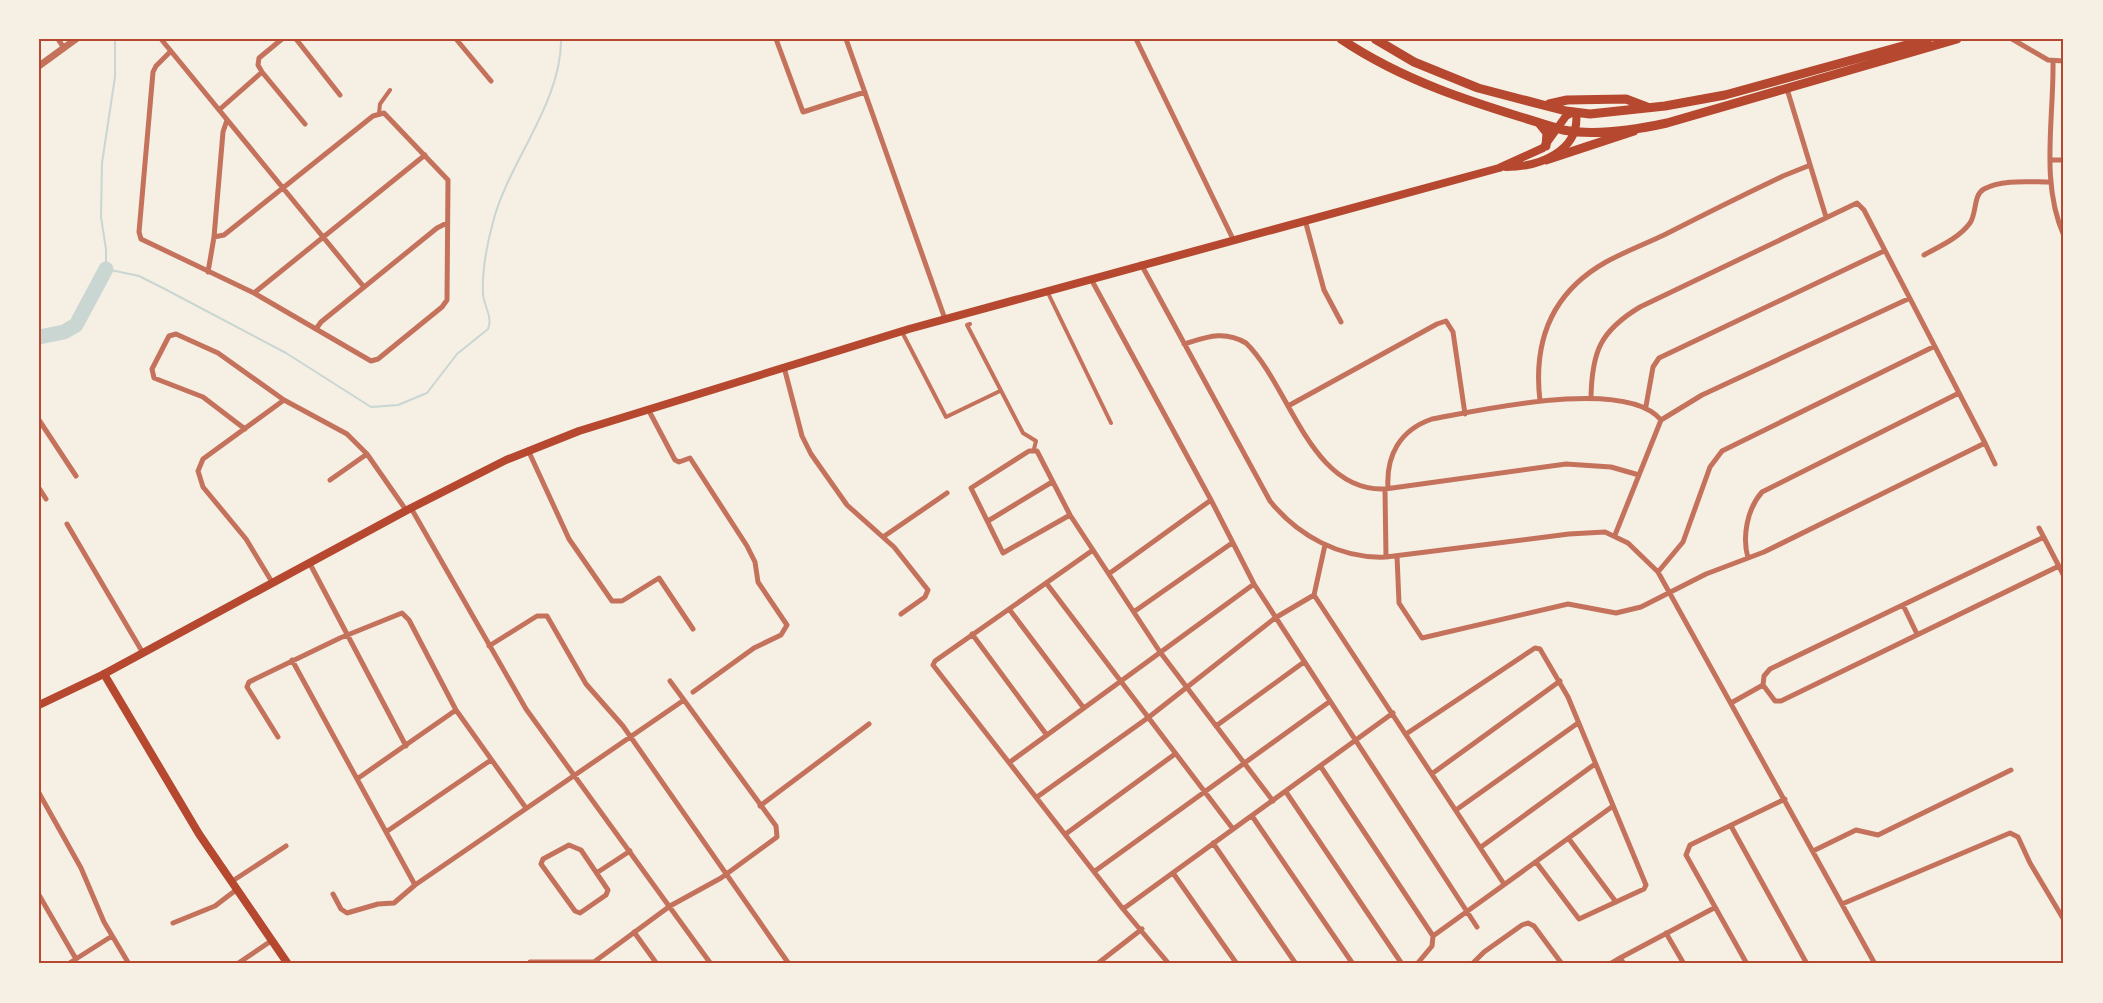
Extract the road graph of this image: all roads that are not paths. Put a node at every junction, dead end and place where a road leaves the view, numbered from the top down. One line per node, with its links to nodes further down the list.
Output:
1 (58, 39): 15 (street)
2 (76, 39): 15 (street)
3 (161, 39): 16 (street)
4 (282, 39): 20 (street)
5 (296, 39): 25 (street)
6 (456, 39): 21 (street)
7 (776, 39): 24 (street)
8 (846, 39): 24 (street)
9 (1136, 39): 54 (street)
10 (1341, 39): 33 (highway)
11 (1375, 39): 26 (highway)
12 (1928, 39): 27 (highway)
13 (1957, 39): 22 (highway)
14 (2012, 39): 17 (street)
15 (64, 48): 19 (street)
16 (170, 52): 28 (street); 58 (street)
17 (2054, 61): 18 (street); 42 (street)
18 (2064, 61)
19 (39, 66)
20 (262, 72): 28 (street); 34 (street)
21 (491, 81)
22 (1787, 89): 35 (highway); 44 (street)
23 (390, 90): 31 (street)
24 (865, 92): 64 (street)
25 (340, 95)
26 (1544, 104): 27 (highway); 29 (highway)
27 (1649, 107): 30 (highway)
28 (219, 110): 32 (street)
29 (1574, 112): 30 (highway); 36 (main road); 38 (main road)
30 (1617, 112): 37 (highway)
31 (379, 113): 40 (street); 47 (street)
32 (227, 120): 47 (street); 53 (street)
33 (1535, 120): 36 (highway); 39 (highway)
34 (305, 124)
35 (1642, 128): 37 (highway); 41 (highway)
36 (1559, 129): 38 (highway); 39 (main road)
37 (1620, 130): 38 (highway)
38 (1576, 131): 41 (main road)
39 (1546, 146): 45 (main road)
40 (425, 155): 50 (street); 51 (street)
41 (1546, 160): 45 (main road)
42 (2051, 160): 43 (street); 46 (street)
43 (2064, 160)
44 (1808, 166): 48 (street); 76 (street)
45 (1499, 168): 49 (main road)
46 (2050, 182): 52 (street); 56 (street)
47 (284, 186): 51 (street); 53 (street)
48 (1826, 217): 55 (street); 74 (street)
49 (1305, 220): 54 (main road); 65 (street)
50 (447, 223): 60 (street); 67 (street)
51 (325, 236): 60 (street); 62 (street)
52 (2064, 236)
53 (214, 237): 58 (street)
54 (1233, 239): 57 (main road)
55 (1884, 251): 63 (street); 78 (street)
56 (1924, 255)
57 (1141, 264): 59 (main road); 69 (street)
58 (208, 272): 62 (street)
59 (1091, 278): 61 (main road); 98 (street)
60 (364, 287): 67 (street)
61 (1046, 290): 64 (main road); 83 (street)
62 (254, 293): 67 (street)
63 (1908, 299): 70 (street); 82 (street)
64 (945, 319): 68 (main road)
65 (1341, 322)
66 (970, 324): 72 (street)
67 (316, 329)
68 (902, 331): 71 (main road); 72 (street)
69 (1184, 344): 77 (street); 108 (street)
70 (1934, 347): 73 (street); 115 (street)
71 (784, 367): 79 (main road); 105 (street)
72 (1000, 392): 86 (street)
73 (1959, 393): 85 (street); 112 (street)
74 (1591, 397): 76 (street); 78 (street)
75 (284, 400): 84 (street); 84 (street); 88 (street)
76 (1540, 401): 80 (street)
77 (1288, 406): 80 (street); 95 (street)
78 (1646, 406): 82 (street)
79 (648, 409): 87 (main road); 143 (street)
80 (1466, 414): 95 (street)
81 (39, 420): 91 (street)
82 (1661, 420): 90 (street)
83 (1111, 423)
84 (244, 429): 118 (street)
85 (1985, 443): 89 (street); 112 (street)
86 (1034, 449): 93 (street); 101 (street)
87 (528, 450): 99 (main road); 128 (street)
88 (367, 454): 92 (street); 99 (street)
89 (1995, 464)
90 (1639, 475): 95 (street); 104 (street)
91 (76, 476)
92 (330, 480)
93 (1052, 482): 100 (street); 101 (street)
94 (39, 488): 97 (street)
95 (1386, 489): 111 (street)
96 (947, 492): 105 (street)
97 (46, 500)
98 (1211, 500): 107 (street); 116 (street)
99 (408, 509): 113 (main road); 132 (street)
100 (1070, 515): 101 (street); 109 (street)
101 (988, 521)
102 (67, 524): 134 (street)
103 (2039, 528): 106 (street)
104 (1615, 535): 110 (street); 115 (street)
105 (883, 537): 126 (street)
106 (2044, 537): 114 (street); 123 (street)
107 (1232, 543): 120 (street); 125 (street)
108 (1325, 545): 111 (street); 122 (street)
109 (1093, 550): 116 (street); 119 (street)
110 (1397, 556): 111 (street); 121 (street)
111 (1386, 557)
112 (1748, 558): 121 (street)
113 (309, 562): 118 (main road); 129 (street)
114 (2059, 566): 117 (street); 131 (street)
115 (1658, 572): 121 (street)
116 (1110, 573): 125 (street)
117 (2064, 576)
118 (272, 582): 134 (main road)
119 (1047, 584): 124 (street); 140 (street)
120 (1254, 584): 127 (street); 133 (street)
121 (1668, 592): 146 (street)
122 (1314, 595): 127 (street); 150 (street)
123 (1903, 605): 131 (street); 141 (street)
124 (1009, 609): 130 (street); 148 (street)
125 (1135, 611): 133 (street)
126 (901, 614)
127 (1275, 618): 136 (street); 142 (street)
128 (693, 629)
129 (349, 634): 135 (street); 149 (street); 160 (street)
130 (972, 634): 155 (street); 163 (street)
131 (1917, 634): 141 (street)
132 (489, 646): 157 (street); 169 (street)
133 (1160, 652): 140 (street); 142 (street)
134 (143, 653): 137 (main road)
135 (292, 660): 158 (street); 170 (street)
136 (1304, 662): 145 (street); 154 (street)
137 (105, 674): 147 (main road); 197 (main road)
138 (670, 681): 144 (street)
139 (1560, 681): 152 (street); 156 (street); 168 (street)
140 (1119, 682): 148 (street); 151 (street)
141 (1763, 685): 146 (street)
142 (1186, 689): 151 (street); 154 (street)
143 (693, 692)
144 (684, 700): 157 (street); 177 (street)
145 (1329, 702): 159 (street); 164 (street)
146 (1731, 703): 175 (street)
147 (39, 705)
148 (1083, 706): 155 (street)
149 (456, 710): 160 (street); 162 (street)
150 (1393, 713): 156 (street); 159 (street)
151 (1149, 717): 161 (street); 174 (street)
152 (1578, 723): 165 (street); 180 (street)
153 (869, 724): 177 (street)
154 (1216, 726): 164 (street)
155 (1046, 734): 163 (street)
156 (1406, 734): 168 (street)
157 (631, 736): 169 (street); 195 (street)
158 (278, 738)
159 (1355, 741): 166 (street); 208 (street)
160 (406, 746): 170 (street)
161 (1176, 754): 171 (street); 185 (street)
162 (491, 760): 179 (street); 184 (street)
163 (1010, 762): 174 (street)
164 (1243, 764): 171 (street); 176 (street)
165 (1595, 765): 178 (street); 189 (street)
166 (1322, 767): 172 (street); 216 (street)
167 (2011, 770): 191 (street)
168 (1433, 773): 180 (street)
169 (573, 775): 179 (street); 190 (street)
170 (357, 779): 184 (street)
171 (1205, 792): 183 (street); 193 (street)
172 (1286, 792): 176 (street); 235 (street)
173 (39, 793): 215 (street)
174 (1037, 797): 185 (street)
175 (1785, 799): 182 (street); 191 (street)
176 (1273, 801): 181 (street)
177 (760, 806): 195 (street)
178 (1613, 806): 186 (street); 203 (street)
179 (526, 808): 199 (street)
180 (1456, 810): 189 (street)
181 (1252, 816): 183 (street); 223 (street)
182 (1731, 826): 207 (street); 242 (street)
183 (1233, 829): 187 (street)
184 (386, 832): 199 (street)
185 (1067, 833): 193 (street)
186 (1569, 839): 192 (street); 203 (street)
187 (1213, 843): 196 (street); 234 (street)
188 (286, 846): 197 (street)
189 (1481, 847): 198 (street)
190 (630, 851): 194 (street); 205 (street)
191 (1813, 851): 204 (street)
192 (1536, 862): 198 (street); 203 (street)
193 (1095, 871): 206 (street)
194 (598, 872): 194 (street)
195 (728, 873): 205 (street); 230 (street)
196 (1173, 873): 206 (street); 233 (street)
197 (231, 882): 200 (main road)
198 (1504, 884): 208 (street)
199 (416, 885): 201 (street)
200 (236, 890): 210 (street); 217 (main road)
201 (333, 894)
202 (39, 895): 218 (street)
203 (1616, 902)
204 (1842, 904): 209 (street); 243 (street)
205 (670, 906): 213 (street); 229 (street)
206 (1124, 909): 212 (street)
207 (1714, 909): 214 (street); 241 (street)
208 (1466, 910): 211 (street); 216 (street)
209 (2064, 920)
210 (173, 923)
211 (1477, 927)
212 (1142, 929): 231 (street); 232 (street)
213 (634, 932): 222 (street); 228 (street)
214 (1666, 933): 219 (street); 240 (street)
215 (112, 936): 218 (street); 225 (street)
216 (1433, 936): 236 (street)
217 (271, 941): 226 (street); 227 (main road)
218 (76, 959): 224 (street)
219 (1622, 961): 239 (street)
220 (530, 962): 221 (street)
221 (541, 962): 222 (street)
222 (595, 963)
223 (1351, 963)
224 (68, 964)
225 (129, 964)
226 (237, 964)
227 (288, 964)
228 (657, 964)
229 (711, 964)
230 (789, 964)
231 (1097, 964)
232 (1169, 964)
233 (1237, 964)
234 (1296, 964)
235 (1402, 964)
236 (1417, 964)
237 (1472, 964): 238 (street)
238 (1562, 964)
239 (1610, 964)
240 (1684, 964)
241 (1747, 964)
242 (1807, 964)
243 (1875, 964)

